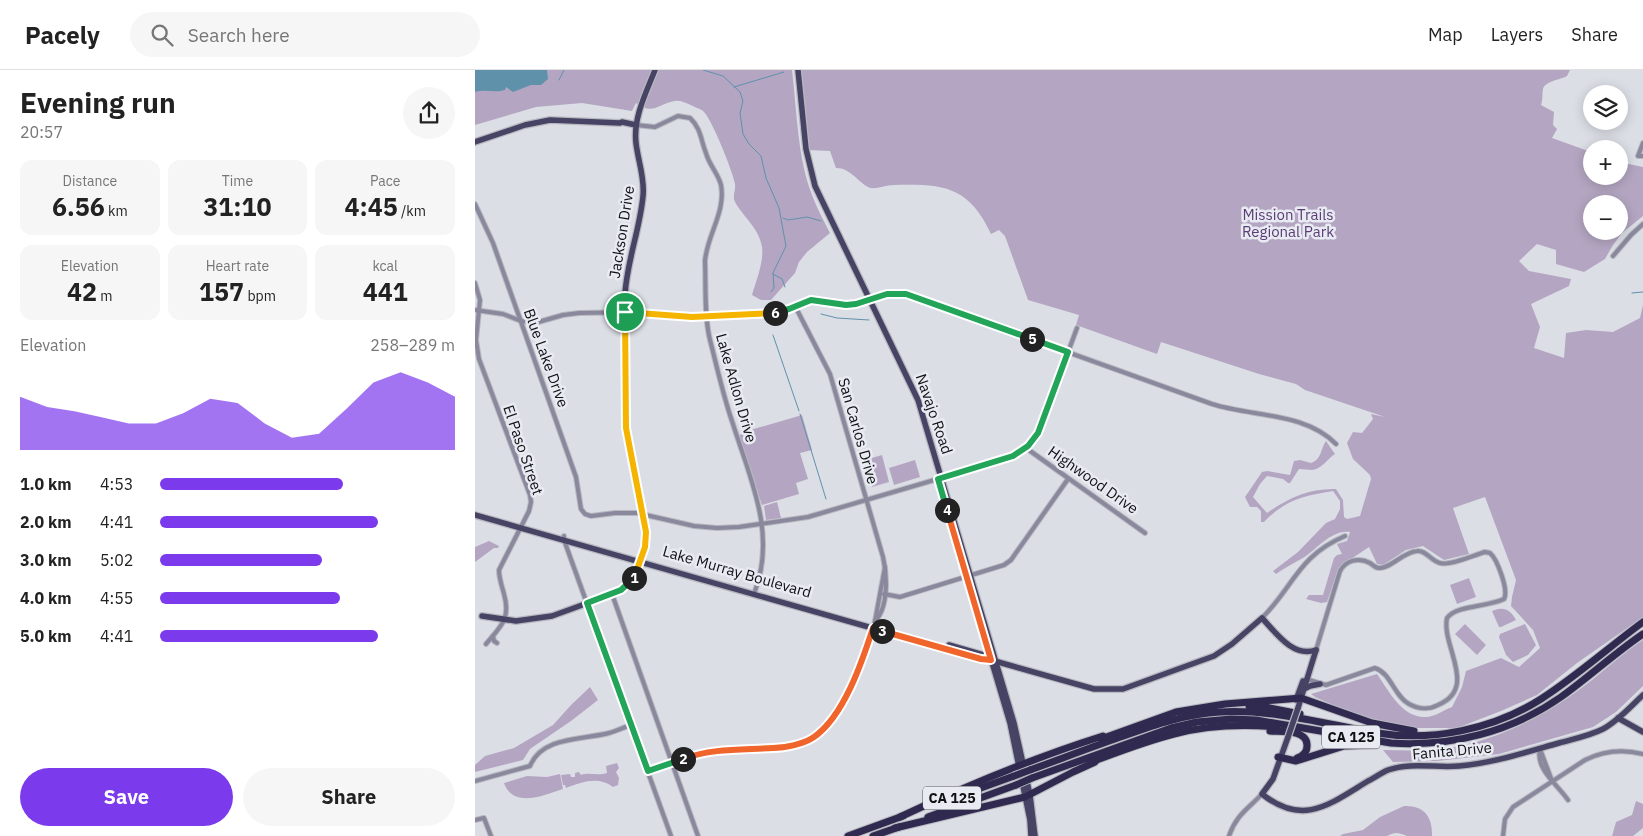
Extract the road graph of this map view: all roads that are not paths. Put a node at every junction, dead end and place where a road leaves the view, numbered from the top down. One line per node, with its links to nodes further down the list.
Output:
1 (654, 70): 3 (main road, Jackson Drive)
2 (797, 70): 7 (main road, Navajo Road); 10 (main road, Navajo Road)
3 (635, 125): 4 (main road); 16 (main road, Jackson Drive); 17 (street, Lake Adlon Drive)
4 (475, 142)
5 (1643, 143): 6 (street)
6 (1640, 156)
7 (817, 202): 10 (main road); 13 (main road, Navajo Road)
8 (475, 204): 18 (street, Blue Lake Drive)
9 (1643, 224): 11 (street)
10 (835, 230): 13 (main road, Navajo Road)
11 (1613, 256)
12 (475, 283): 15 (street, El Paso Street)
13 (868, 299): 14 (street); 20 (street); 23 (main road, Navajo Road)
14 (795, 306): 17 (street); 25 (street, San Carlos Drive)
15 (477, 310): 18 (street); 30 (street, El Paso Street)
16 (624, 312): 17 (street); 18 (street); 27 (main road, Jackson Drive)
17 (707, 317): 29 (street, Lake Adlon Drive)
18 (521, 321): 27 (street, Blue Lake Drive)
19 (1077, 328): 20 (street)
20 (1068, 352): 21 (street); 22 (street)
21 (1336, 444)
22 (1026, 448): 23 (street); 24 (street, Highwood Drive)
23 (940, 478): 25 (street); 37 (main road, Navajo Road)
24 (1067, 479): 31 (street, Highwood Drive); 37 (street)
25 (866, 500): 29 (street); 40 (street, San Carlos Drive)
26 (475, 511): 30 (main road, Lake Murray Boulevard)
27 (641, 514): 29 (street); 36 (main road, Jackson Drive)
28 (475, 515): 30 (main road, Lake Murray Boulevard)
29 (762, 524): 38 (street, Lake Adlon Drive)
30 (521, 526): 33 (main road, Lake Murray Boulevard); 46 (street, El Paso Street)
31 (1145, 533)
32 (1345, 536): 44 (street, Lake Murray Boulevard)
33 (564, 538): 34 (main road, Lake Murray Boulevard); 35 (street); 36 (main road, Lake Murray Boulevard)
34 (572, 542): 35 (main road); 36 (main road, Lake Murray Boulevard)
35 (567, 549): 41 (street)
36 (640, 560): 38 (main road, Lake Murray Boulevard); 39 (main road, Jackson Drive)
37 (969, 577): 40 (street); 42 (main road, Navajo Road); 47 (main road, Navajo Road)
38 (755, 592): 49 (main road, Lake Murray Boulevard)
39 (611, 594): 41 (main road, Jackson Drive); 77 (street)
40 (883, 594): 49 (street, San Carlos Drive)
41 (587, 603): 46 (main road, Jackson Drive); 66 (street)
42 (975, 608): 47 (main road); 56 (main road, Navajo Road)
43 (478, 616): 45 (main road, Jackson Drive); 46 (main road, Jackson Drive)
44 (1262, 618): 55 (main road); 56 (main road, Lake Murray Boulevard)
45 (496, 619): 46 (main road, Jackson Drive); 50 (main road)
46 (505, 619): 50 (street)
47 (983, 619): 56 (main road, Navajo Road)
48 (1643, 622): 70 (highway, CA 125)
49 (874, 624): 56 (main road, Lake Murray Boulevard); 77 (street, San Carlos Drive)
50 (500, 627): 52 (street)
51 (1643, 634): 72 (highway, CA 125)
52 (493, 636): 53 (street); 54 (street)
53 (497, 643)
54 (486, 644)
55 (1316, 650): 57 (main road); 58 (street)
56 (993, 661): 62 (main road, Navajo Road); 62 (main road, Navajo Road)
57 (1306, 679): 58 (street); 59 (main road); 61 (main road)
58 (1320, 684): 59 (main road)
59 (1304, 689): 61 (main road)
60 (1643, 695): 64 (main road, Fanita Drive)
61 (1299, 698): 63 (highway); 70 (highway); 76 (main road, bridge)
62 (1007, 705): 78 (main road, Navajo Road); 78 (main road, Navajo Road)
63 (1214, 706): 65 (highway); 68 (highway)
64 (1618, 718): 69 (main road); 73 (main road, Fanita Drive)
65 (1323, 723): 70 (highway, CA 125); 79 (highway, CA 125)
66 (631, 725): 80 (street); 82 (street)
67 (1212, 726): 71 (highway); 74 (highway); 76 (highway)
68 (1130, 728): 78 (highway); 79 (highway)
69 (1643, 732)
70 (1442, 733)
71 (1342, 735): 72 (highway, CA 125); 81 (highway, CA 125)
72 (1413, 745): 76 (highway)
73 (1540, 749): 83 (street); 84 (main road, Fanita Drive)
74 (1123, 751): 81 (highway); 85 (highway)
75 (1643, 754): 83 (street)
76 (1281, 756): 84 (main road)
77 (672, 762): 80 (street, San Carlos Drive); 93 (street)
78 (1021, 764): 85 (main road, Navajo Road); 87 (highway)
79 (1029, 770): 87 (highway, CA 125, bridge)
80 (648, 771): 92 (street)
81 (1035, 777): 89 (highway, CA 125, bridge)
82 (475, 781)
83 (1553, 781): 86 (street); 98 (street)
84 (1262, 794): 97 (street)
85 (1027, 796): 89 (highway); 95 (main road, Navajo Road); 96 (main road, Navajo Road)
86 (1568, 800)
87 (899, 817): 94 (highway, CA 125)
88 (475, 820): 91 (street)
89 (894, 829): 90 (highway, CA 125)
90 (876, 835)
91 (491, 836)
92 (671, 836)
93 (699, 836)
94 (848, 836)
95 (1031, 836)
96 (1035, 836)
97 (1229, 836)
98 (1503, 836)

